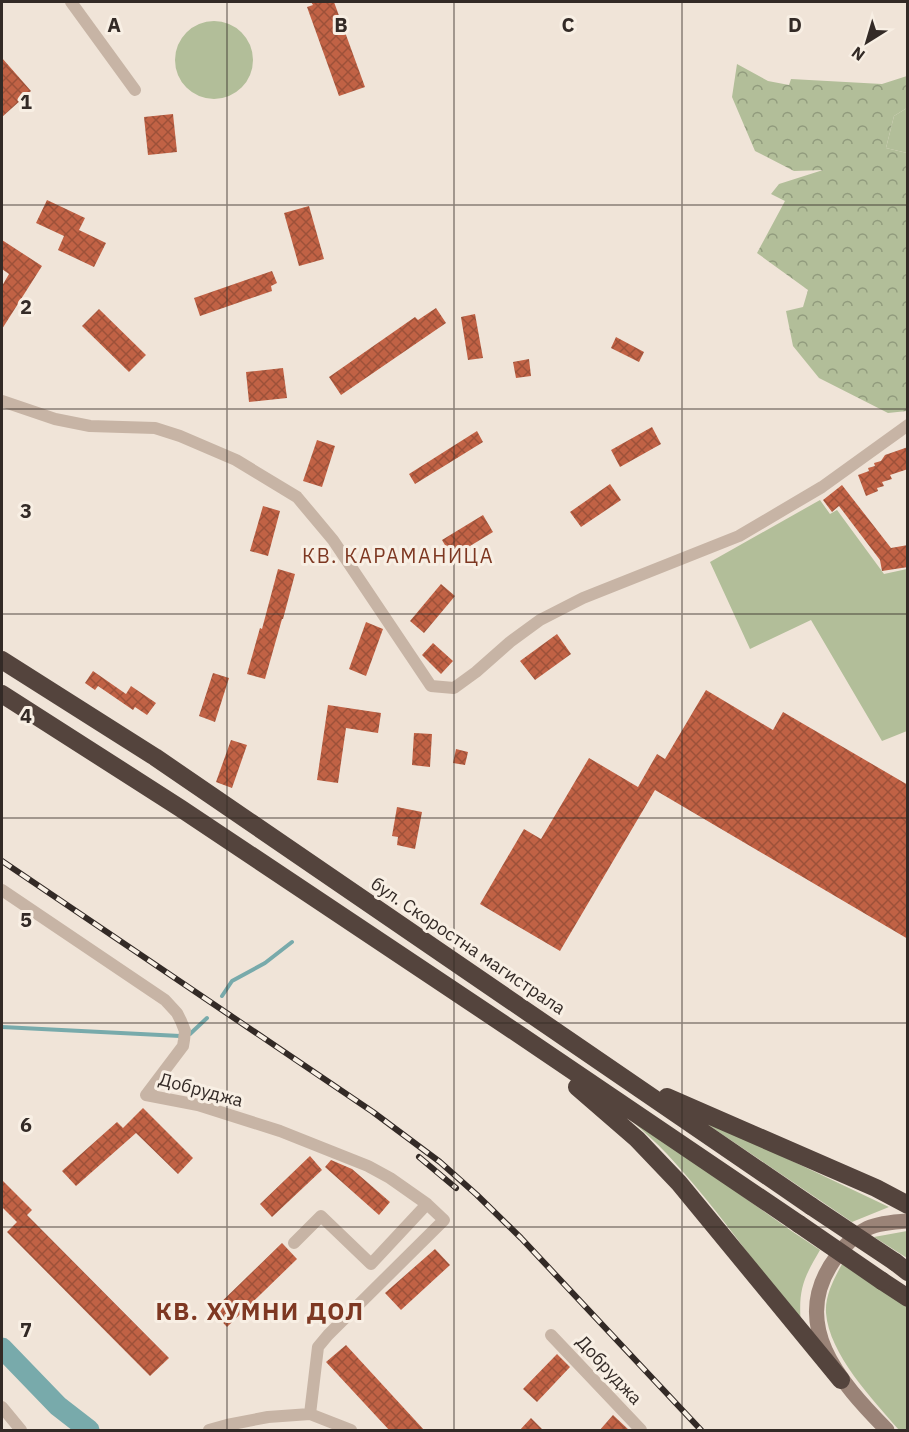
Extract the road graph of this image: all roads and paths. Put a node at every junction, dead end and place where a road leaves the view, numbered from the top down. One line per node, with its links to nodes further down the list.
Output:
1 (71, 2): 2 (street)
2 (135, 90)
3 (2, 401): 4 (street)
4 (908, 424)
5 (2, 660): 9 (highway, бул. Скоростна магистрала)
6 (2, 694): 8 (highway)
7 (2, 890): 10 (street, Добруджа)
8 (517, 1034): 15 (highway, bridge); 17 (highway)
9 (627, 1080): 11 (highway); 14 (highway, бул. Скоростна магистрала, bridge)
10 (427, 1204): 13 (street); 19 (street, Добруджа)
11 (908, 1205)
12 (908, 1221): 17 (main road)
13 (294, 1243)
14 (901, 1267)
15 (908, 1298)
16 (550, 1335): 23 (street, Добруджа)
17 (842, 1380): 24 (main road)
18 (2, 1407): 20 (street)
19 (310, 1414): 21 (street); 22 (street)
20 (21, 1431)
21 (209, 1431)
22 (351, 1431)
23 (641, 1431)
24 (887, 1431)

